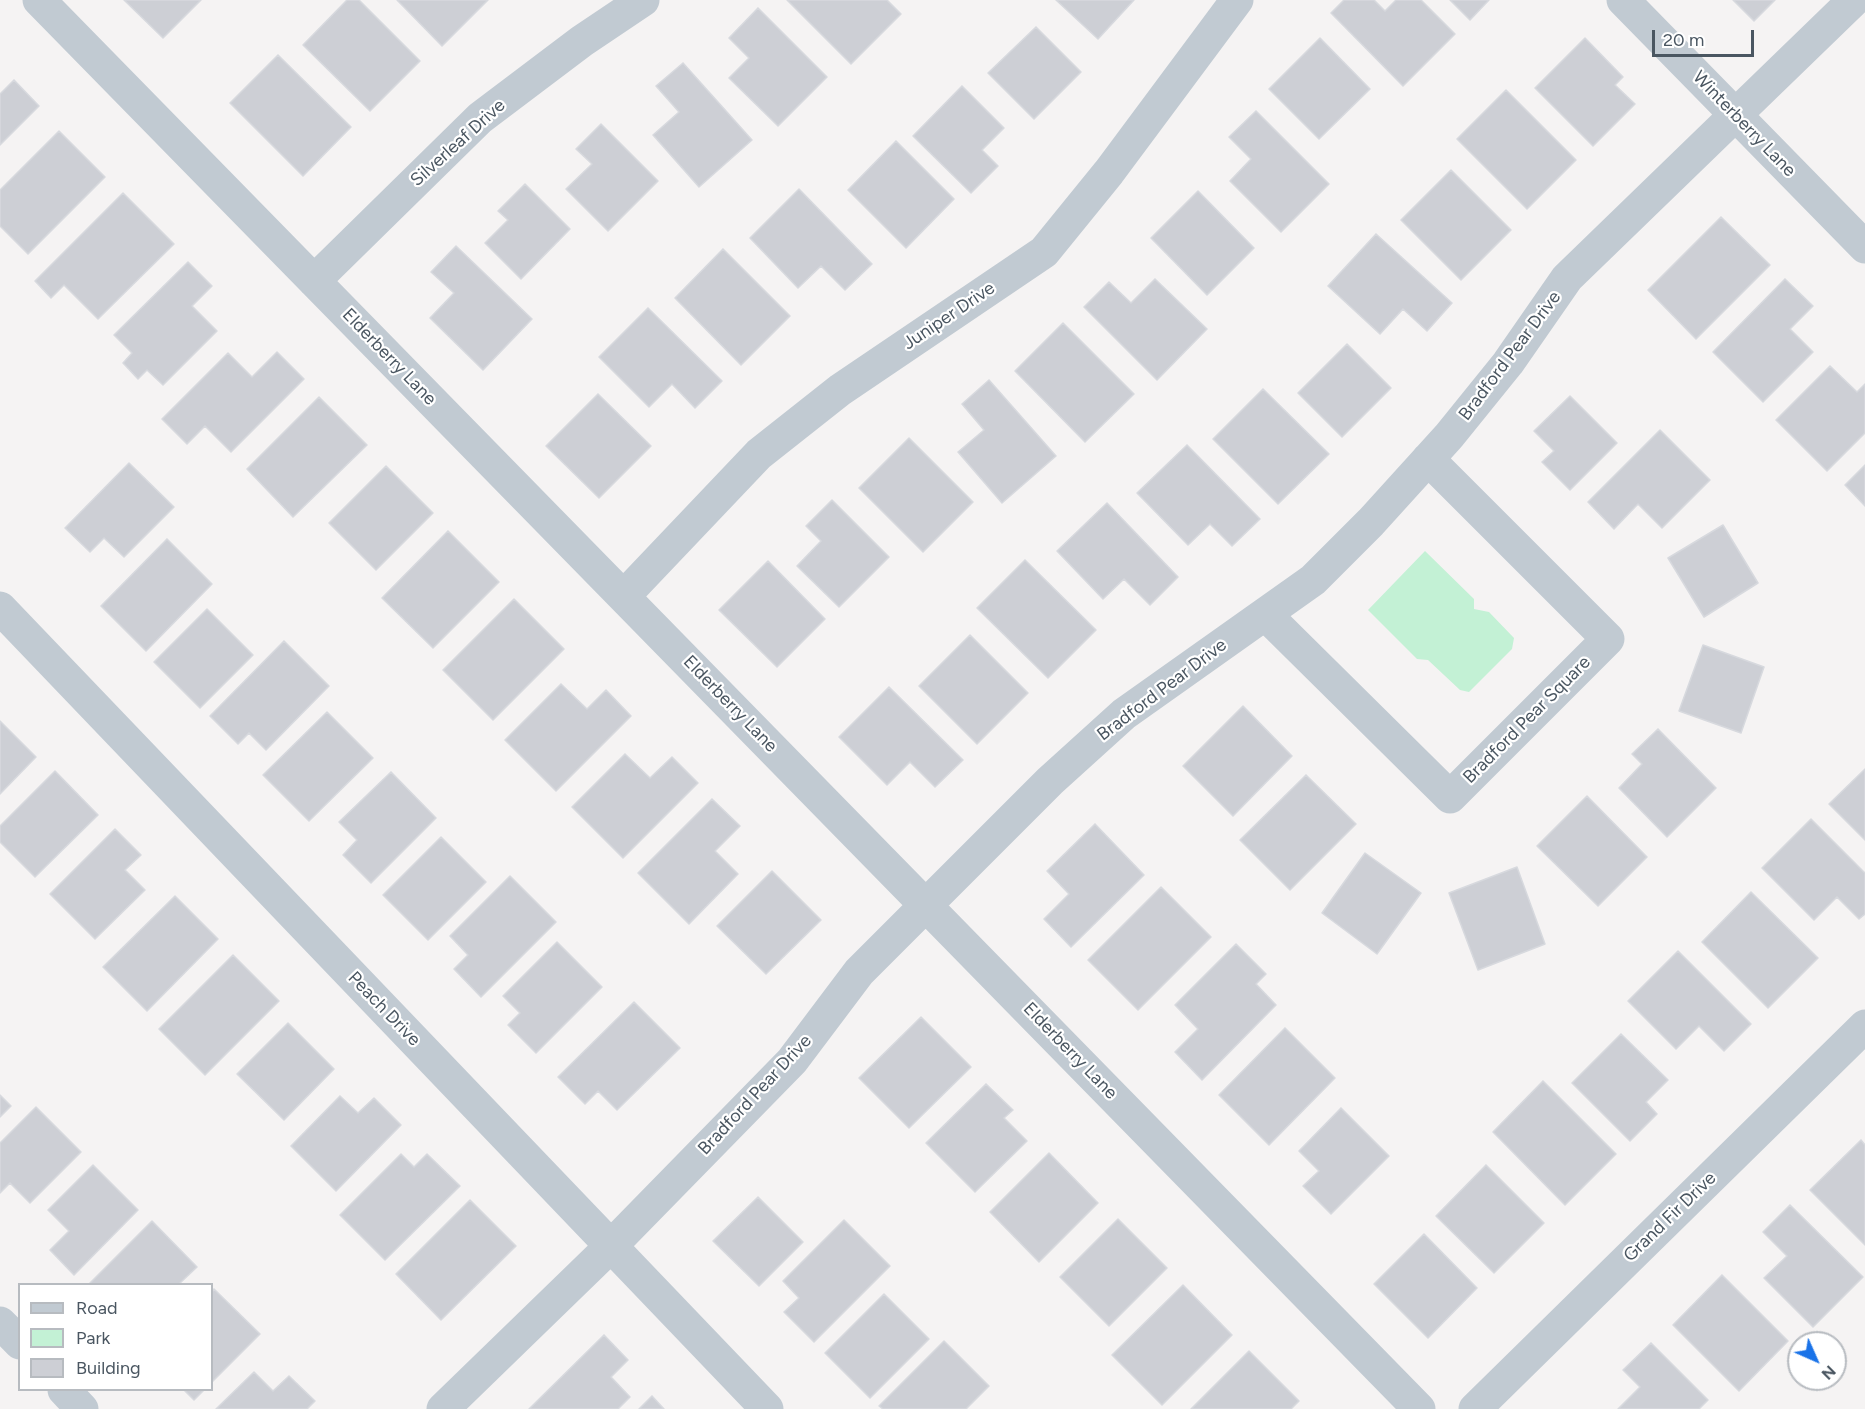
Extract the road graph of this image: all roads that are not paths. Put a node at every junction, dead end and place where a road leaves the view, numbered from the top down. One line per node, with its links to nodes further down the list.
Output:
1 (39, 0): 8 (street, Elderberry Lane)
2 (643, 0): 8 (street, Silverleaf Drive)
3 (1237, 0): 10 (street, Juniper Drive)
4 (1623, 0): 6 (street, Winterberry Lane)
5 (1854, 0): 6 (street, Bradford Pear Drive)
6 (1735, 116): 7 (street, Winterberry Lane); 9 (street, Bradford Pear Drive)
7 (1865, 247)
8 (314, 280): 10 (street, Elderberry Lane)
9 (1428, 459): 12 (street, Bradford Pear Drive); 12 (street, Bradford Pear Square)
10 (624, 596): 13 (street, Elderberry Lane)
11 (0, 608): 15 (street, Peach Drive)
12 (1265, 614): 13 (street, Bradford Pear Drive)
13 (926, 905): 15 (street, Bradford Pear Drive); 22 (street, Elderberry Lane)
14 (1865, 1026): 23 (street, Grand Fir Drive)
15 (611, 1246): 20 (street, Bradford Pear Drive); 21 (street, Peach Drive)
16 (0, 1323): 17 (street)
17 (18, 1341)
18 (66, 1391): 19 (street)
19 (82, 1409)
20 (443, 1409)
21 (767, 1409)
22 (1419, 1409)
23 (1475, 1409)

